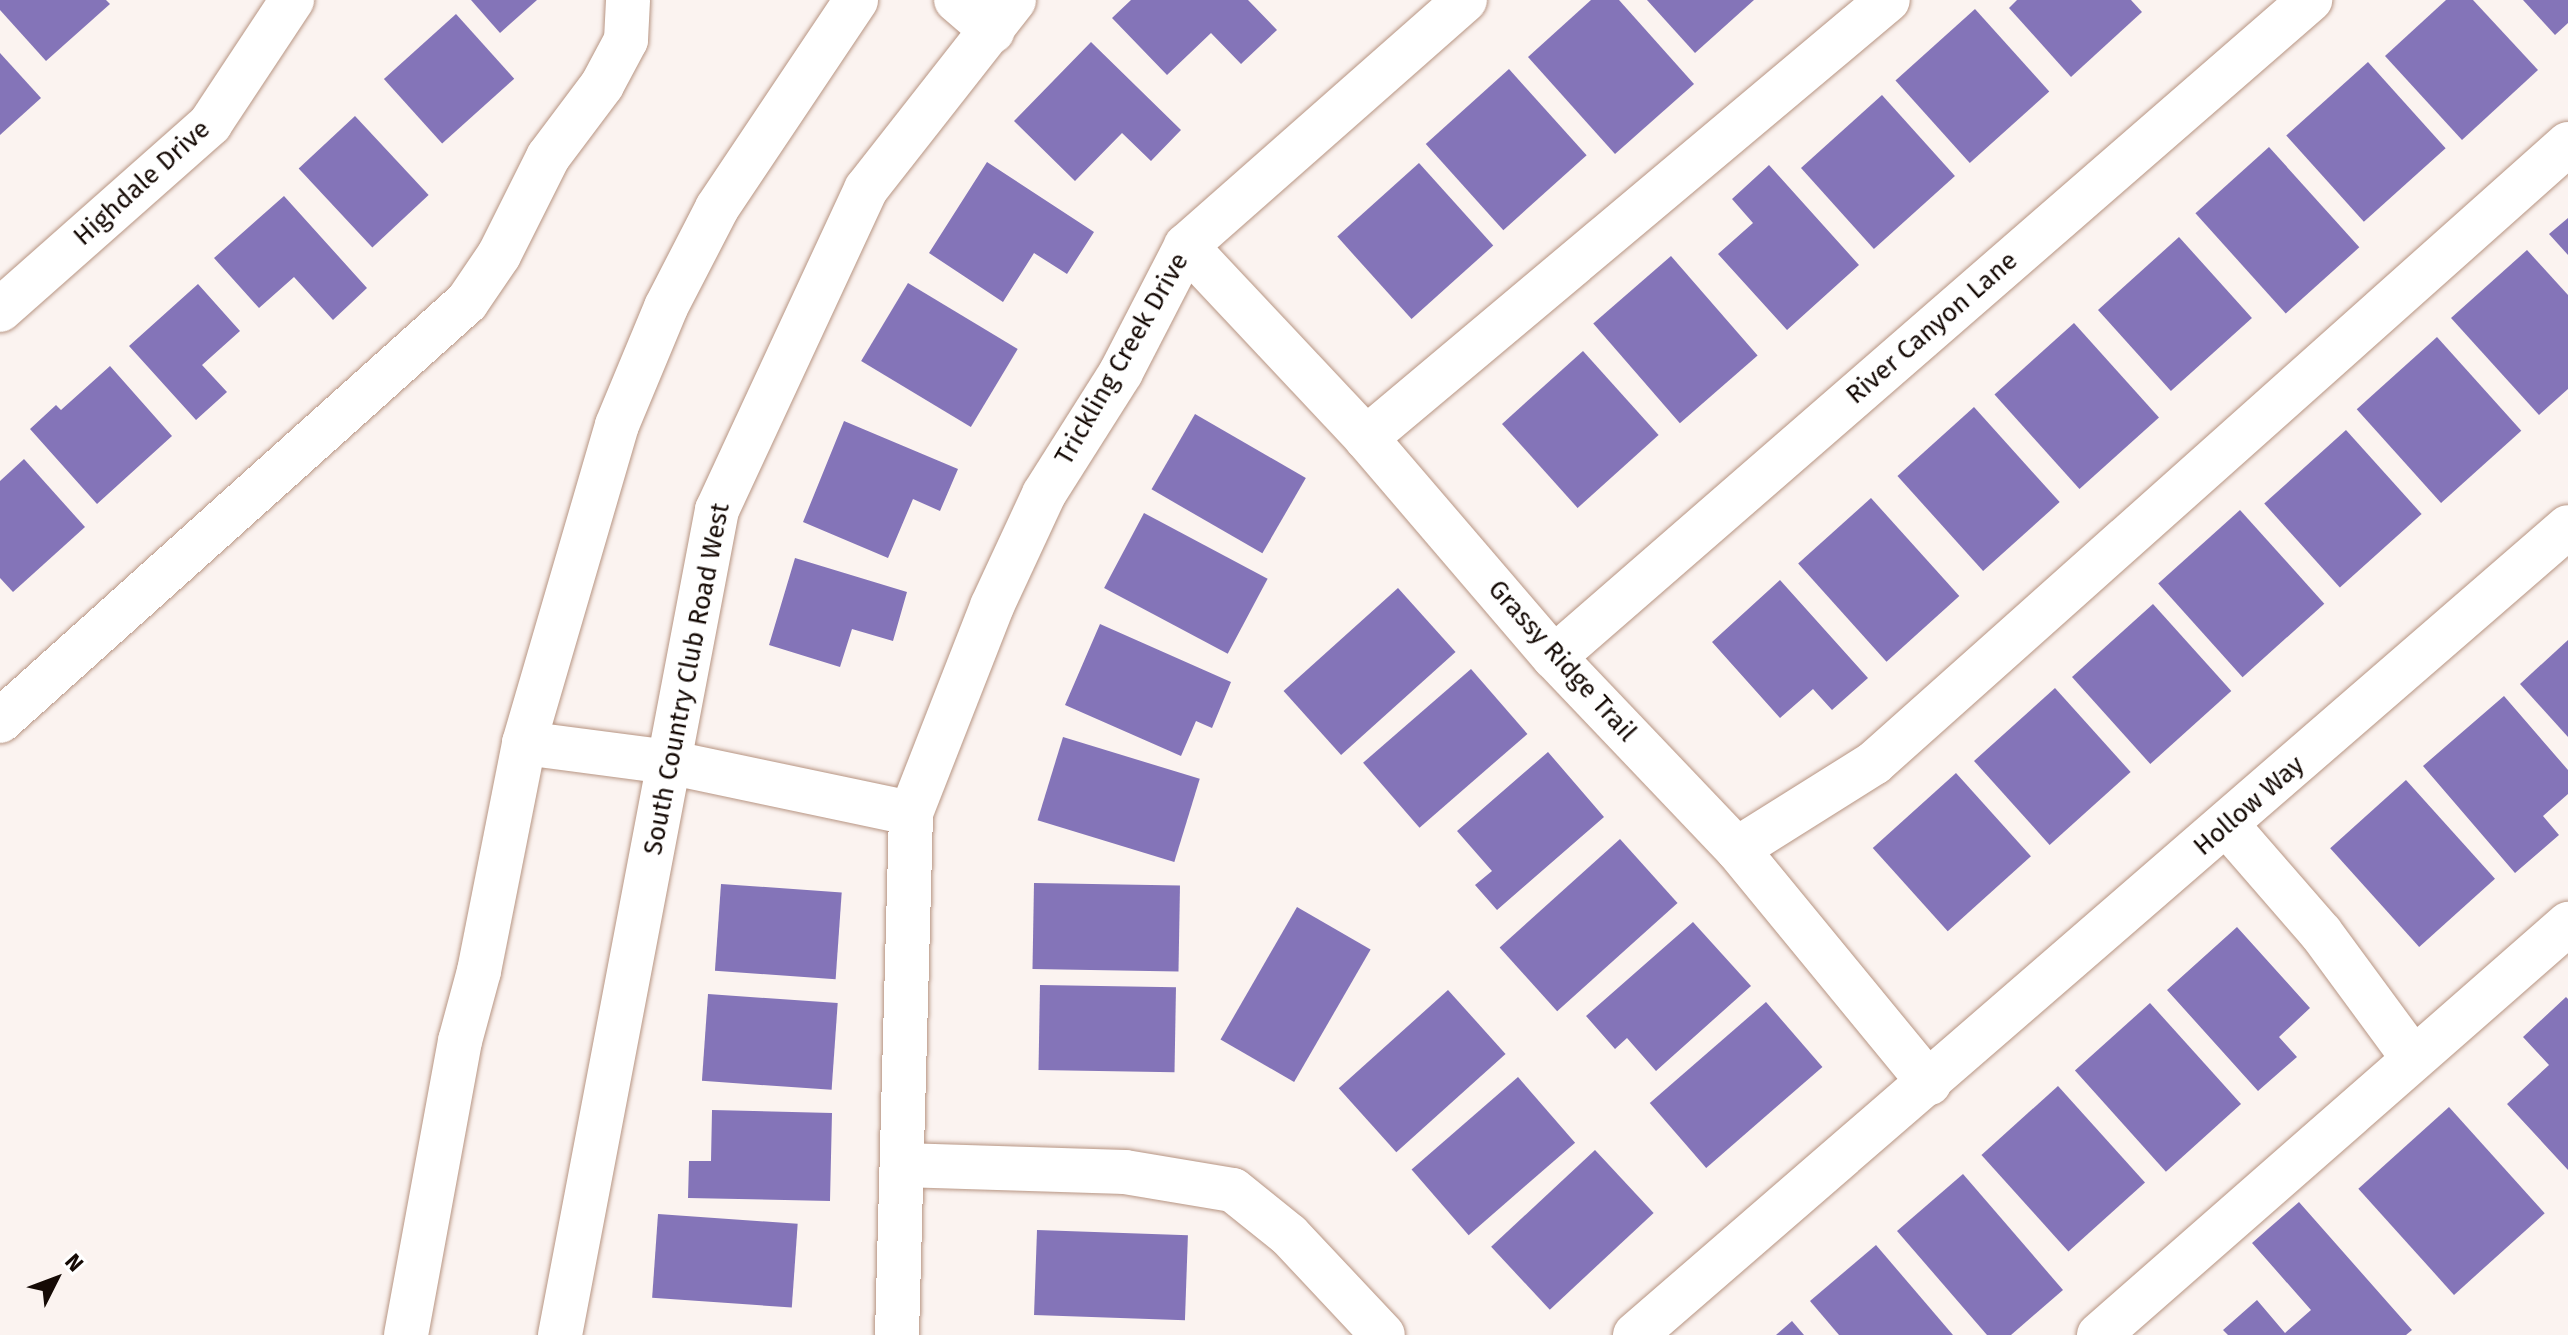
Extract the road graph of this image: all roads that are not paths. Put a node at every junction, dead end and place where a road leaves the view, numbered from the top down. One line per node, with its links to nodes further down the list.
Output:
1 (292, 0): 11 (street, Highdale Drive)
2 (628, 0): 15 (street)
3 (856, 0): 16 (street)
4 (956, 0): 8 (street)
5 (1465, 0): 10 (street, Trickling Creek Drive)
6 (1888, 0): 12 (street)
7 (2310, 0): 14 (street, River Canyon Lane)
8 (1003, 16): 17 (street, South Country Club Road West)
9 (2568, 144): 20 (street)
10 (1186, 246): 12 (street, Grassy Ridge Trail); 18 (street, Trickling Creek Drive)
11 (0, 310)
12 (1366, 438): 14 (street, Grassy Ridge Trail)
13 (2568, 527): 19 (street, Hollow Way)
14 (1554, 657): 20 (street, Grassy Ridge Trail)
15 (0, 721)
16 (524, 743): 17 (street); 25 (street)
17 (668, 762): 18 (street); 26 (street, South Country Club Road West)
18 (911, 813): 24 (street, Trickling Creek Drive)
19 (2227, 825): 22 (street); 23 (street, Hollow Way)
20 (1737, 849): 23 (street, Grassy Ridge Trail)
21 (2568, 924): 22 (street)
22 (2412, 1057): 30 (street)
23 (1929, 1083): 29 (street, Hollow Way)
24 (902, 1165): 27 (street, Trickling Creek Drive); 28 (street)
25 (406, 1335)
26 (560, 1335)
27 (897, 1335)
28 (1383, 1335)
29 (1635, 1335)
30 (2099, 1335)

